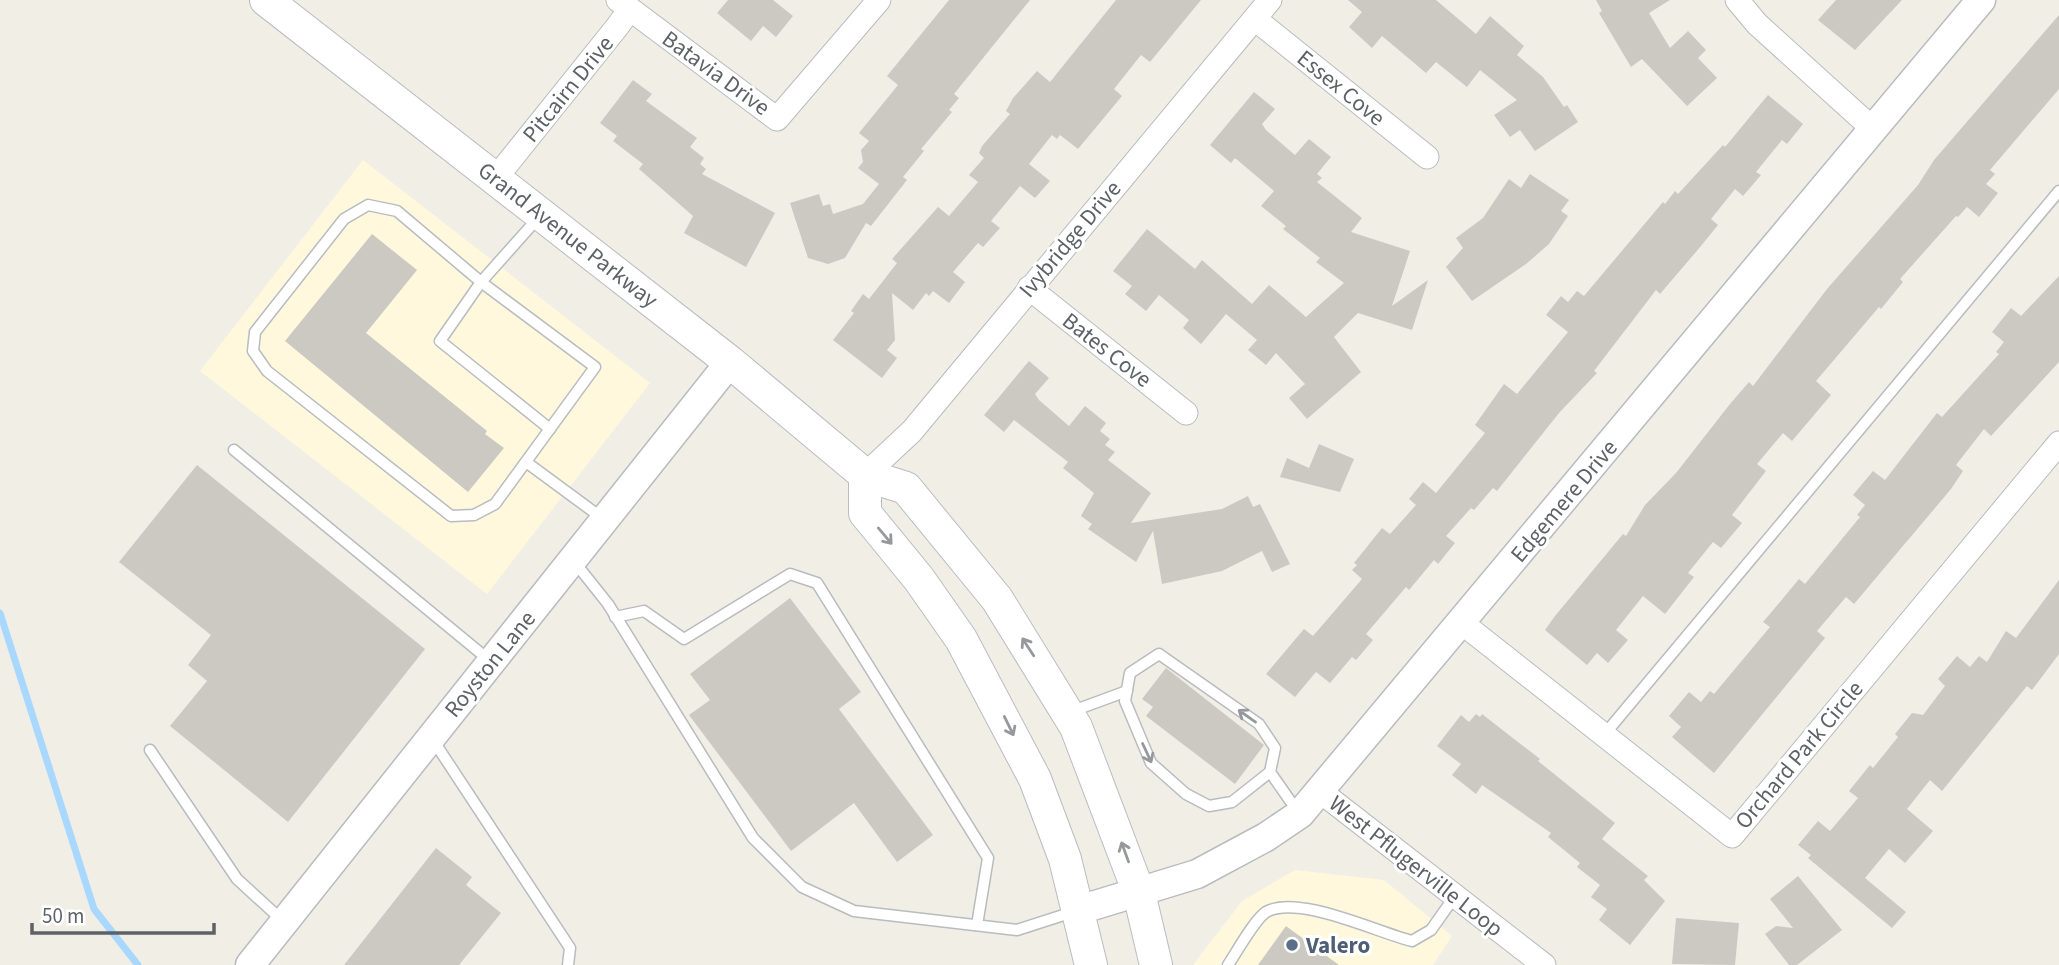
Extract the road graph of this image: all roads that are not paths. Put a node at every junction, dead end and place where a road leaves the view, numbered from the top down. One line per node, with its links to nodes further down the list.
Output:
1 (266, 0): 10 (main road, Grand Avenue Parkway)
2 (879, 0): 6 (street, Batavia Drive)
3 (1270, 0): 7 (street, Ivybridge Drive)
4 (1737, 0): 8 (street)
5 (1981, 0): 8 (street, Edgemere Drive)
6 (624, 5): 10 (street, Pitcairn Drive)
7 (1255, 19): 9 (street, Essex Cove); 14 (street, Ivybridge Drive)
8 (1873, 129): 25 (street, Edgemere Drive)
9 (1427, 157)
10 (495, 178): 12 (main road, Grand Avenue Parkway)
11 (2059, 191): 29 (lane)
12 (541, 214): 13 (lane); 15 (main road, Grand Avenue Parkway)
13 (481, 282): 17 (lane); 17 (lane); 20 (lane)
14 (1029, 288): 16 (street, Bates Cove); 21 (street, Ivybridge Drive)
15 (730, 362): 21 (main road, Grand Avenue Parkway); 22 (street, Royston Lane)
16 (1186, 412)
17 (550, 429): 20 (lane)
18 (2059, 443): 29 (street, Orchard Park Circle)
19 (234, 450): 26 (lane)
20 (526, 462): 22 (lane)
21 (865, 475): 28 (main road, Grand Avenue Parkway, one-way to 21); 37 (main road, one-way to 37)
22 (605, 519): 23 (street, Royston Lane)
23 (573, 559): 24 (lane); 26 (street, Royston Lane)
24 (615, 617): 39 (lane); 39 (lane)
25 (1462, 623): 29 (street, Orchard Park Circle); 33 (street, Edgemere Drive)
26 (491, 662): 30 (street, Royston Lane)
27 (1127, 691): 28 (lane); 32 (lane, one-way to 32); 32 (lane, one-way to 27)
28 (1068, 713): 35 (main road, Grand Avenue Parkway, one-way to 28)
29 (1604, 735)
30 (431, 738): 38 (street, Royston Lane); 41 (lane)
31 (150, 750): 38 (lane)
32 (1270, 772): 34 (lane)
33 (1321, 792): 34 (street, Edgemere Drive); 36 (street, West Pflugerville Loop)
34 (1300, 814): 35 (street, Edgemere Drive)
35 (1139, 892): 37 (street, Edgemere Drive); 43 (main road, Grand Avenue Parkway)
36 (1455, 895): 44 (lane); 45 (street, West Pflugerville Loop)
37 (1079, 910): 39 (lane); 42 (main road)
38 (284, 922): 40 (street, Royston Lane)
39 (977, 925)
40 (250, 965)
41 (568, 965)
42 (1091, 965)
43 (1156, 965)
44 (1228, 965)
45 (1544, 965)

